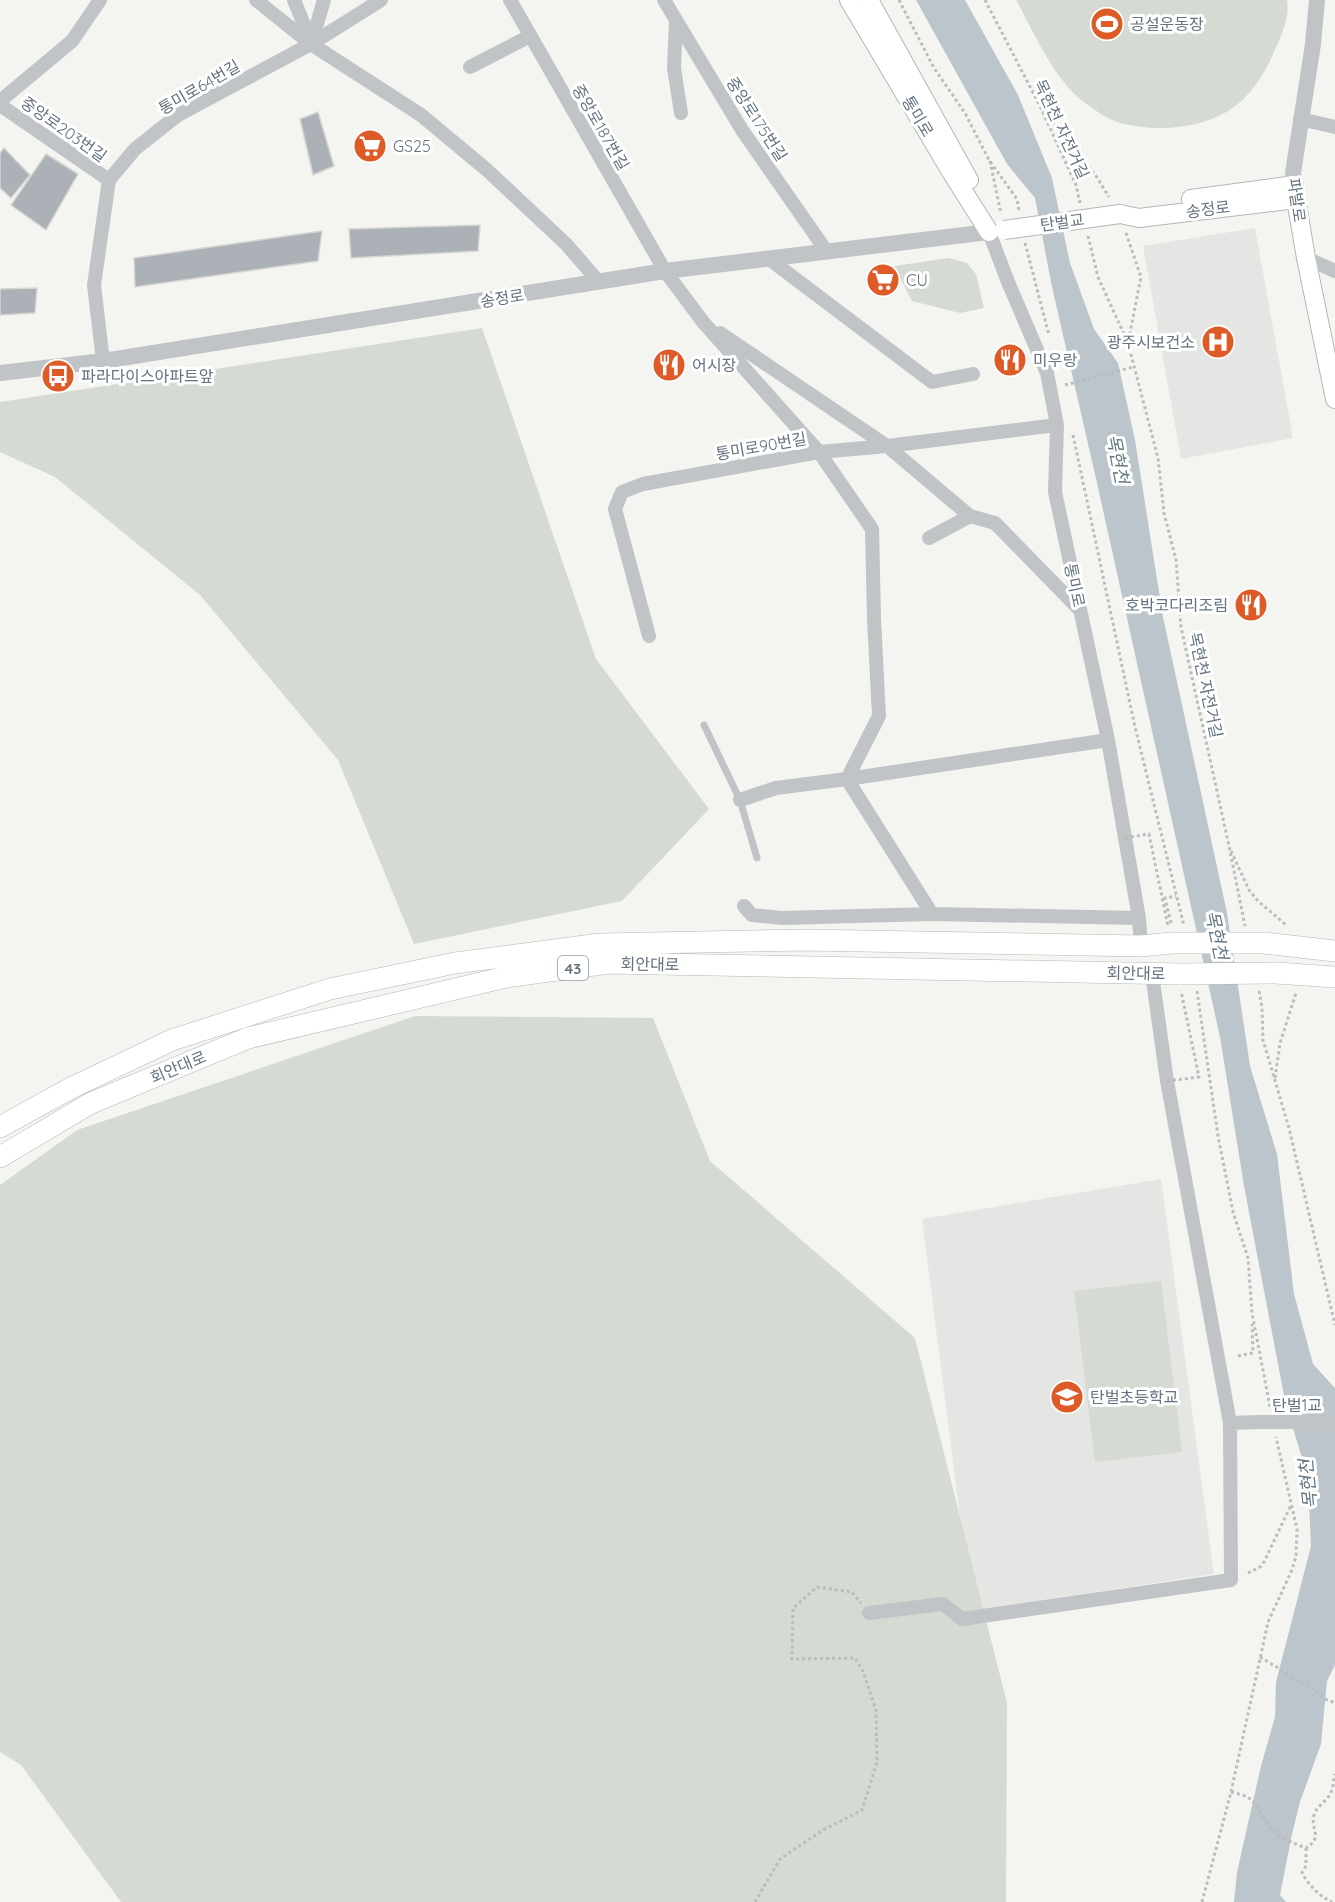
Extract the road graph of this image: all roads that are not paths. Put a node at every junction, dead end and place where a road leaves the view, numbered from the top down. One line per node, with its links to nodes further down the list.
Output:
1 (99, 0): 15 (street)
2 (256, 0): 13 (street)
3 (294, 0): 13 (street)
4 (324, 0): 13 (street)
5 (381, 0): 13 (street, 통미로64번길)
6 (510, 0): 12 (street, 중앙로187번길)
7 (664, 0): 11 (street, 중앙로175번길)
8 (849, 0): 21 (main road, 통미로)
9 (869, 0): 21 (main road, 통미로)
10 (1317, 0): 17 (street, 파발로)
11 (676, 20): 16 (street); 22 (street, 중앙로175번길)
12 (530, 36): 14 (street); 25 (street, 중앙로187번길)
13 (311, 44): 19 (street, 통미로64번길); 27 (street)
14 (470, 67)
15 (0, 103): 19 (street, 중앙로203번길)
16 (681, 113)
17 (1300, 119): 18 (street); 20 (street, 파발로)
18 (1335, 127)
19 (109, 180): 29 (street)
20 (1295, 192): 21 (main road, 탄벌교, bridge); 23 (main road, 파발로)
21 (997, 231): 22 (street, 송정로); 33 (street, 통미로)
22 (827, 252): 24 (street, 송정로)
23 (1306, 258): 26 (street); 32 (main road, 파발로)
24 (769, 259): 25 (street, 송정로); 31 (street)
25 (665, 271): 27 (street, 송정로); 28 (street, 중앙로187번길)
26 (1335, 271)
27 (599, 282): 29 (street, 송정로)
28 (703, 322): 34 (street); 35 (street)
29 (103, 361): 30 (street, 송정로)
30 (0, 373)
31 (973, 374)
32 (1335, 399)
33 (1057, 425): 34 (street, 통미로90번길); 38 (street, 통미로)
34 (887, 446): 35 (street, 통미로90번길); 36 (street)
35 (819, 452): 39 (street, 통미로90번길); 42 (street)
36 (970, 516): 37 (street); 38 (street)
37 (929, 538)
38 (1080, 610): 41 (street, 통미로)
39 (649, 636)
40 (704, 725): 43 (lane)
41 (1108, 740): 42 (street); 47 (street, 통미로)
42 (847, 779): 43 (street); 46 (street)
43 (741, 800): 44 (lane)
44 (757, 858)
45 (744, 906): 46 (street)
46 (932, 914): 47 (street)
47 (1139, 918): 48 (street, 통미로)
48 (1141, 946): 49 (main road, 회안대로 / 43, bridge); 52 (main road, 회안대로 / 43)
49 (1335, 951)
50 (1152, 974): 51 (main road, 회안대로 / 43, bridge); 53 (main road, 회안대로 / 43); 55 (street)
51 (1335, 977)
52 (0, 1127)
53 (0, 1156)
54 (1335, 1422): 55 (street, 탄벌1교, bridge)
55 (1230, 1423): 56 (street)
56 (869, 1613)

